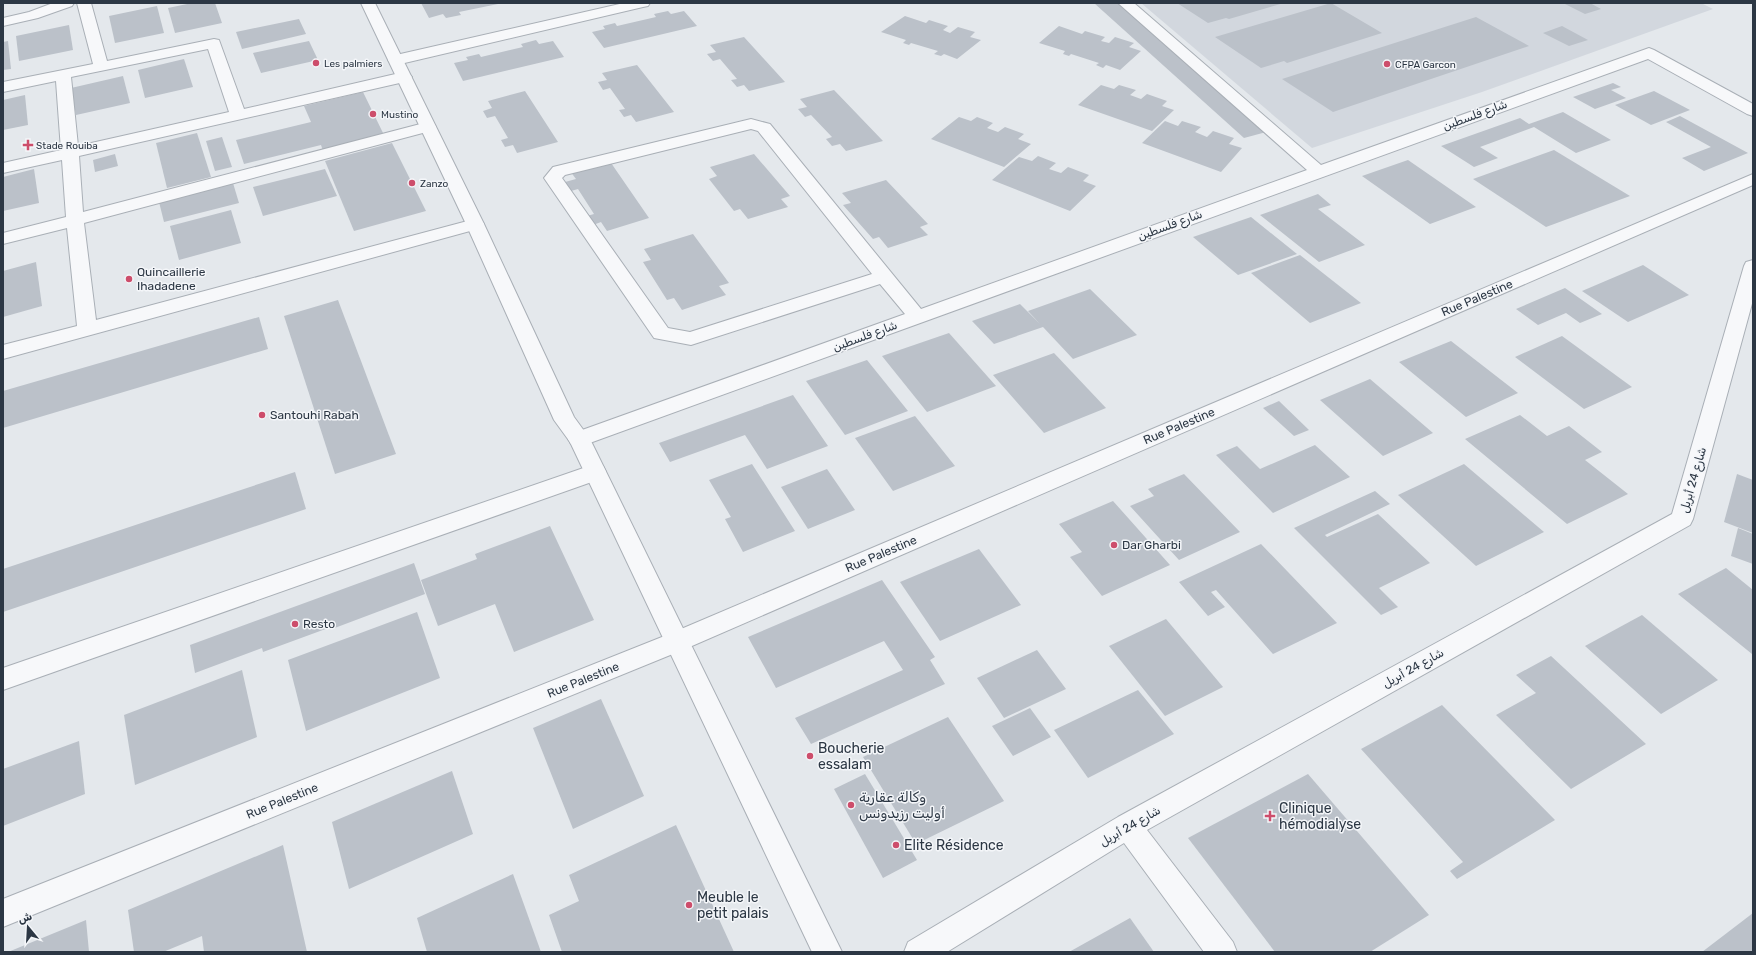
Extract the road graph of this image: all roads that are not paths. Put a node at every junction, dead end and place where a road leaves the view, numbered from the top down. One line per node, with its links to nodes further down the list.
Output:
1 (67, 3): 6 (street)
2 (84, 3): 7 (street)
3 (368, 3): 8 (street)
4 (643, 3): 8 (street)
5 (1125, 3): 16 (street)
6 (3, 22)
7 (101, 66): 9 (street); 12 (street)
8 (400, 68): 12 (street); 13 (street)
9 (63, 74): 10 (street); 14 (street)
10 (3, 87)
11 (1753, 111): 16 (street, شارع فلسطين)
12 (238, 115): 14 (street)
13 (428, 128): 18 (street); 19 (street)
14 (70, 153): 15 (street); 18 (street)
15 (3, 168)
16 (1319, 172): 23 (street, شارع فلسطين)
17 (1753, 179): 28 (street, Rue Palestine)
18 (75, 220): 20 (street); 24 (street)
19 (475, 224): 24 (street); 26 (street)
20 (3, 239)
21 (1753, 266): 30 (street, شارع 24 أبريل)
22 (884, 276): 22 (street); 23 (street)
23 (917, 317): 26 (street, شارع فلسطين)
24 (87, 329): 25 (street)
25 (3, 352)
26 (578, 439): 27 (street)
27 (594, 472): 28 (street); 29 (street)
28 (676, 642): 31 (street, Rue Palestine); 32 (street)
29 (3, 679)
30 (1128, 826): 33 (street, شارع 24 أبريل); 34 (street)
31 (3, 913)
32 (827, 952)
33 (919, 952)
34 (1222, 952)

